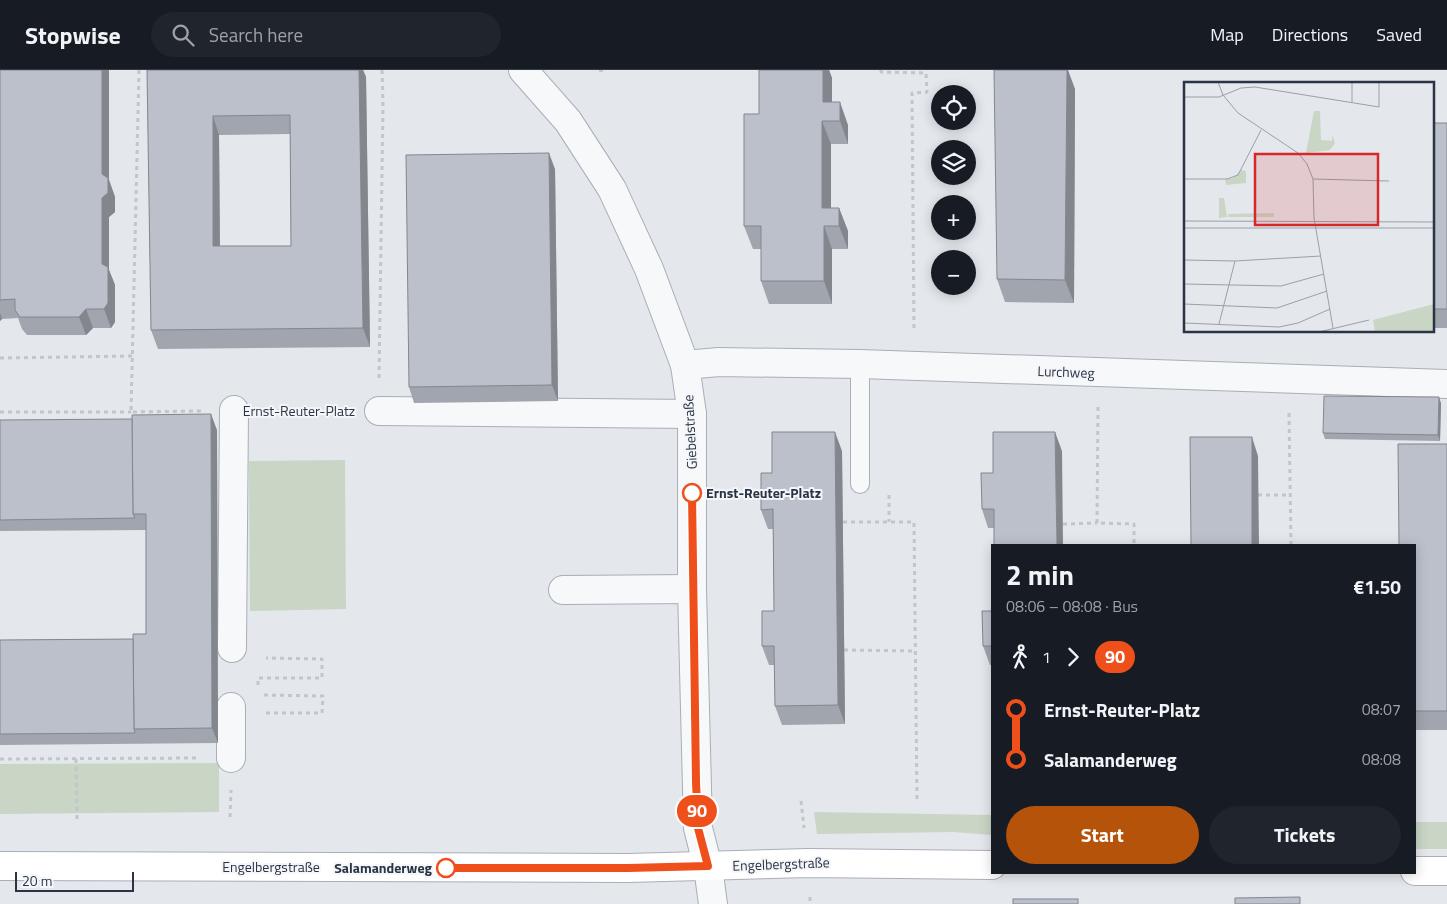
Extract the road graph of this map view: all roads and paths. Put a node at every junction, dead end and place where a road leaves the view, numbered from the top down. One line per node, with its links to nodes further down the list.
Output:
1 (139, 70): 5 (path)
2 (382, 70): 14 (path)
3 (523, 70): 8 (street, Giebelstraße)
4 (881, 70): 9 (path)
5 (132, 356): 6 (path); 16 (path)
6 (0, 358)
7 (860, 364): 8 (street, Lurchweg); 9 (street, Lurchweg); 18 (lane)
8 (686, 365): 17 (street, Giebelstraße)
9 (914, 367): 10 (street, Lurchweg)
10 (1099, 373): 11 (street, Lurchweg); 24 (path)
11 (1289, 380): 12 (street, Lurchweg); 21 (path)
12 (1447, 384)
13 (234, 410): 14 (path, Ernst-Reuter-Platz); 16 (path); 30 (street, Ernst-Reuter-Platz)
14 (378, 411): 17 (street)
15 (0, 412): 16 (path)
16 (131, 412)
17 (692, 414): 28 (street, Giebelstraße)
18 (860, 484)
19 (889, 493): 23 (path)
20 (1258, 495): 21 (path)
21 (1291, 495): 27 (path)
22 (843, 522): 23 (path)
23 (889, 522): 32 (path)
24 (1097, 523): 25 (path); 26 (path)
25 (1063, 524)
26 (1134, 544)
27 (1291, 544)
28 (692, 589): 29 (street); 44 (street, Giebelstraße)
29 (563, 590)
30 (232, 648)
31 (844, 650): 32 (path)
32 (915, 651): 40 (path)
33 (258, 658): 34 (path)
34 (258, 686)
35 (258, 695): 36 (path)
36 (231, 710): 37 (street)
37 (231, 758): 39 (path)
38 (0, 759): 39 (path)
39 (76, 759): 41 (path)
40 (917, 801)
41 (77, 819)
42 (991, 865): 44 (main road, Engelbergstraße)
43 (0, 866): 44 (main road, Engelbergstraße)
44 (708, 866): 47 (street)
45 (1416, 871): 46 (main road)
46 (1447, 871)
47 (714, 904)

